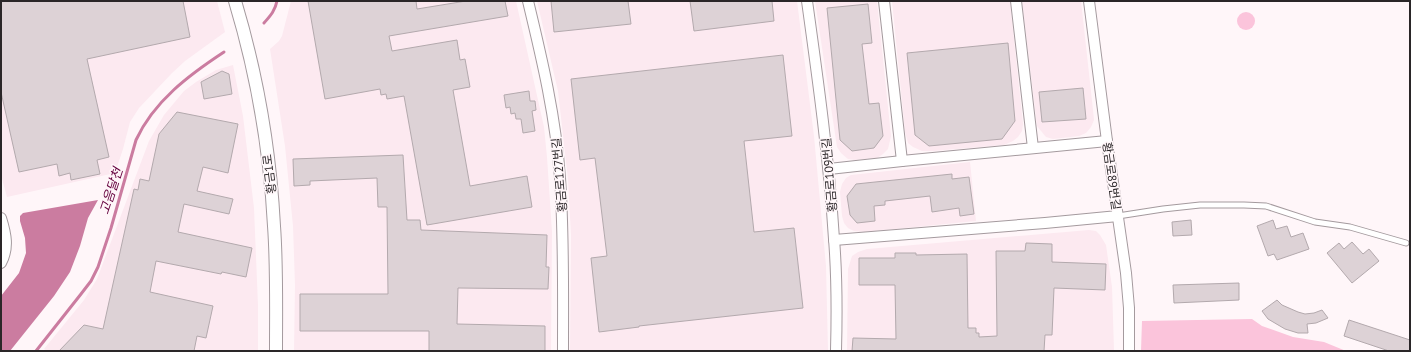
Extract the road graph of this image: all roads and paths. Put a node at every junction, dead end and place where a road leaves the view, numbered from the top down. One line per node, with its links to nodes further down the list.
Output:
1 (231, 1): 9 (street)
2 (235, 1): 9 (street, 황금1로)
3 (241, 1): 9 (street)
4 (528, 1): 20 (street, 황금로127번길)
5 (807, 1): 13 (street, 황금로109번길)
6 (884, 1): 12 (street)
7 (1016, 1): 11 (street)
8 (1089, 1): 10 (street, 황금로89번길)
9 (240, 17): 19 (street, 황금1로)
10 (1107, 141): 11 (street); 14 (street, 황금로89번길)
11 (1033, 148): 12 (street)
12 (902, 161): 13 (street)
13 (829, 169): 16 (street, 황금로109번길)
14 (1118, 216): 16 (street); 17 (lane); 22 (street, 황금로89번길)
15 (1, 218): 18 (street)
16 (834, 240): 21 (street, 황금로109번길)
17 (1406, 243)
18 (1, 263)
19 (276, 351)
20 (563, 351)
21 (836, 351)
22 (1129, 351)

